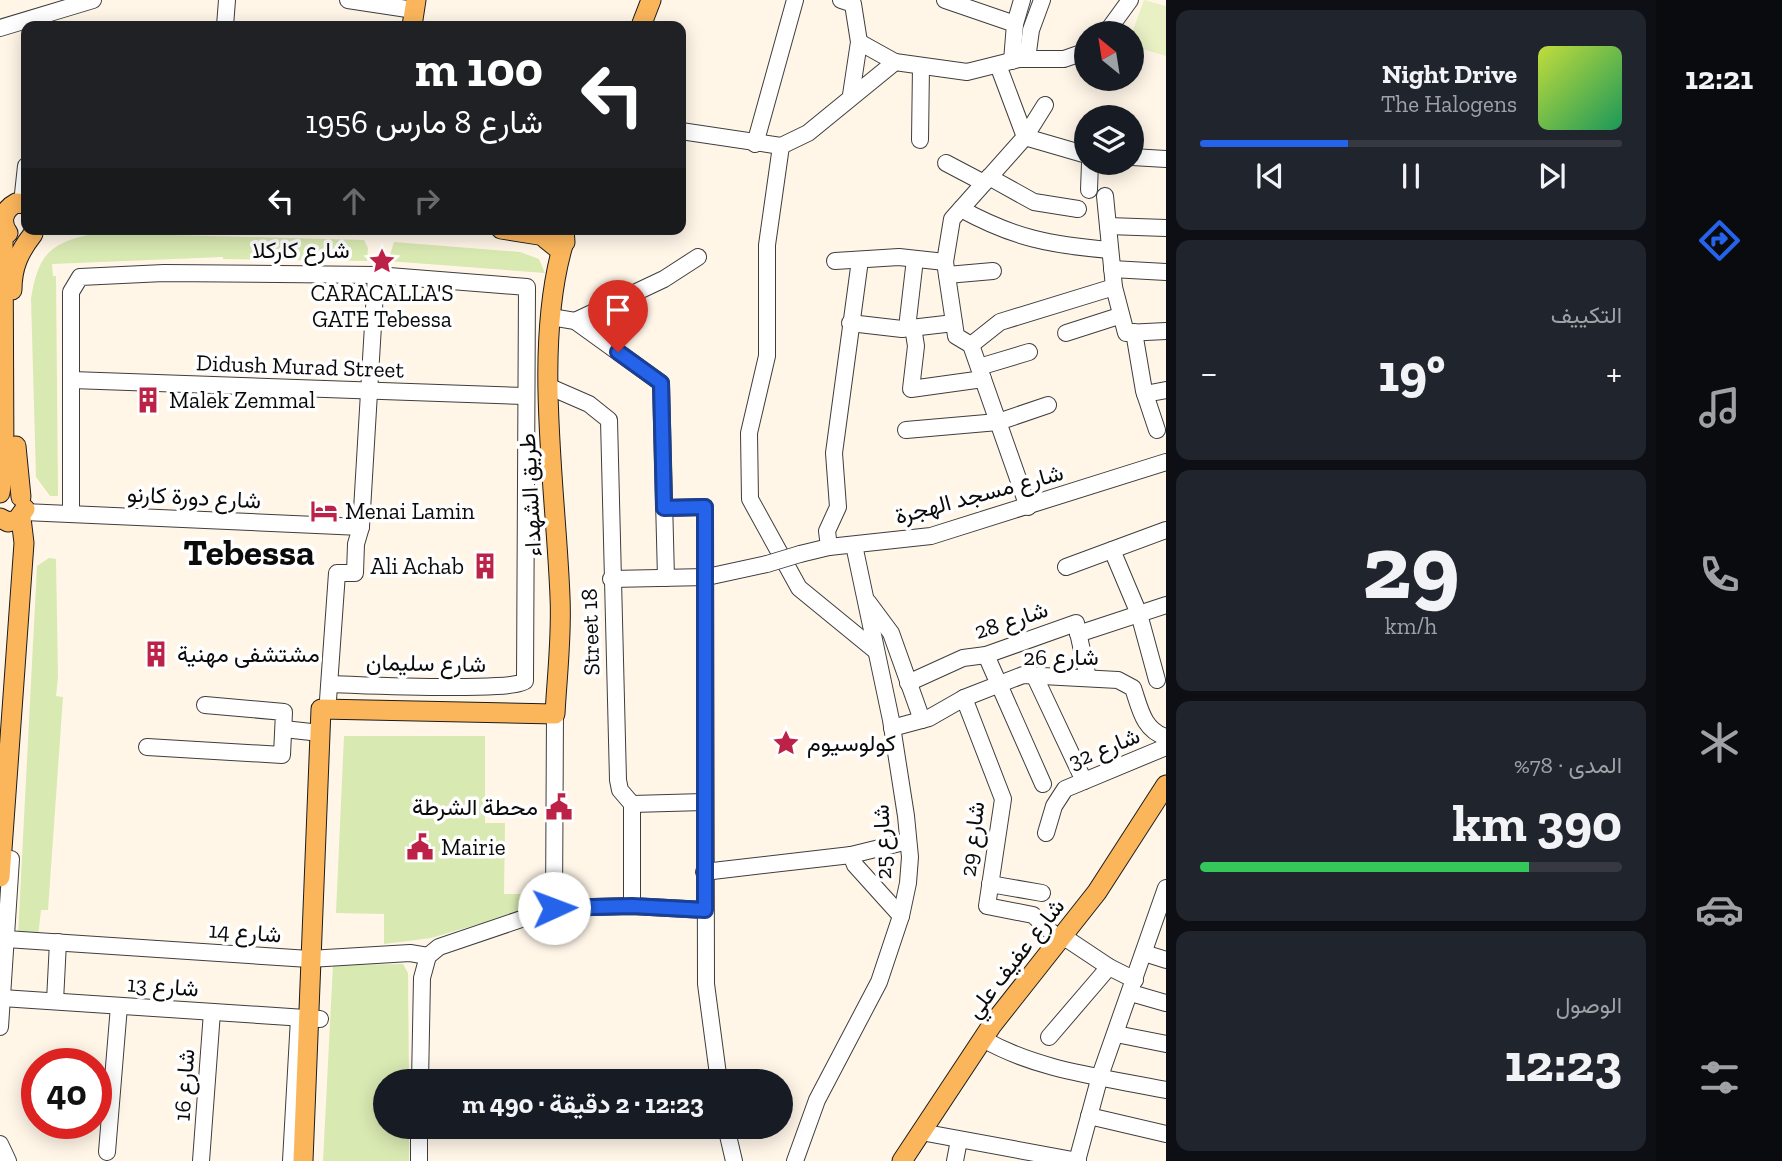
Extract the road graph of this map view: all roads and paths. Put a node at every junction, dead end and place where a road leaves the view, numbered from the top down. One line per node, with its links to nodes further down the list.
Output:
1 (93, 0): 12 (street)
2 (227, 0): 13 (street)
3 (348, 0): 11 (street)
4 (651, 0): 14 (main road)
5 (795, 0): 29 (street)
6 (945, 0): 17 (street)
7 (1022, 0): 17 (street)
8 (1042, 0): 22 (street)
9 (1129, 0): 15 (street)
10 (849, 1): 19 (street)
11 (414, 12)
12 (26, 21)
13 (225, 21)
14 (643, 21)
15 (1114, 21)
16 (21, 22): 18 (street)
17 (1015, 24): 22 (street)
18 (0, 29)
19 (859, 42): 21 (street); 24 (street)
20 (1074, 56): 22 (street)
21 (895, 62): 23 (street); 24 (street)
22 (1012, 62): 23 (street); 27 (street)
23 (921, 66): 28 (street)
24 (851, 95): 30 (street)
25 (1045, 105): 27 (street)
26 (686, 132): 29 (street)
27 (1025, 137): 31 (street); 37 (street)
28 (920, 140)
29 (755, 144): 30 (street)
30 (781, 146): 100 (street)
31 (1074, 151)
32 (1144, 158): 33 (street)
33 (1166, 159)
34 (946, 163): 37 (street)
35 (1089, 175): 38 (street)
36 (21, 179): 40 (street)
37 (987, 180): 41 (street); 42 (street)
38 (1088, 190)
39 (1105, 196): 43 (street)
40 (10, 208): 45 (main road); 82 (main road)
41 (961, 208): 48 (street); 53 (street)
42 (1078, 209)
43 (1108, 226): 44 (street); 48 (street)
44 (1166, 228)
45 (30, 235)
46 (33, 235): 86 (main road)
47 (558, 236): 60 (main road, طريق الشهداء)
48 (1110, 250): 54 (street)
49 (698, 257): 61 (street)
50 (915, 259): 51 (street); 53 (street); 64 (street)
51 (860, 260): 52 (street); 62 (street)
52 (835, 261)
53 (946, 269): 55 (street); 63 (street)
54 (1112, 269): 56 (street); 58 (street)
55 (993, 271)
56 (1166, 272)
57 (376, 275): 71 (street, شارع كاركلا); 74 (street); 76 (street, شارع كاركلا)
58 (1114, 287): 59 (street); 68 (street)
59 (1119, 316): 66 (street); 67 (street)
60 (551, 317): 61 (street); 72 (main road, طريق الشهداء)
61 (575, 321): 84 (street)
62 (850, 323): 64 (street); 90 (street)
63 (954, 323): 64 (street); 68 (street)
64 (910, 328): 70 (street)
65 (1166, 331): 66 (street)
66 (1134, 332): 75 (street)
67 (1066, 333)
68 (971, 345): 70 (street)
69 (1029, 352): 70 (street)
70 (981, 373): 78 (street)
71 (72, 380): 74 (street, Didush Murad Street); 85 (street)
72 (550, 387): 95 (street, Street 18); 111 (main road, طريق الشهداء)
73 (1166, 390): 75 (street)
74 (369, 391): 76 (street, Didush Murad Street); 87 (street)
75 (1145, 394): 80 (street)
76 (525, 396): 109 (street, شارع سليمان)
77 (1048, 405): 78 (street)
78 (998, 422): 79 (street); 83 (street)
79 (906, 430)
80 (1156, 430)
81 (1166, 462): 83 (street, شارع مسجد الهجرة)
82 (0, 495): 86 (main road)
83 (1028, 507): 89 (street, شارع مسجد الهجرة)
84 (664, 508): 93 (street); 94 (street)
85 (71, 514): 86 (street, شارع دورة كارنو); 87 (street, شارع دورة كارنو)
86 (10, 516): 112 (main road); 129 (main road); 138 (street)
87 (361, 527): 109 (street)
88 (1166, 530): 91 (street)
89 (854, 545): 90 (street, شارع مسجد الهجرة); 96 (street, شارع 25)
90 (829, 547): 93 (street, شارع مسجد الهجرة, bridge)
91 (1112, 550): 92 (street); 98 (street)
92 (1066, 567)
93 (707, 577): 94 (street, شارع مسجد الهجرة); 123 (street)
94 (666, 578): 95 (street, شارع مسجد الهجرة)
95 (611, 579): 124 (street, Street 18)
96 (865, 598): 100 (street, شارع 25); 105 (street)
97 (1166, 604): 98 (street)
98 (1139, 614): 99 (street); 102 (street)
99 (1078, 634): 101 (street, شارع 28); 104 (street, شارع 28)
100 (876, 652): 114 (street, شارع 25)
101 (986, 655): 105 (street, شارع 28); 106 (street)
102 (1162, 676): 108 (street)
103 (1035, 677): 104 (street, شارع 26); 106 (street, شارع 26); 120 (street)
104 (1088, 678): 108 (street, شارع 26)
105 (908, 683): 113 (street)
106 (1000, 684): 107 (street, شارع 26); 121 (street)
107 (964, 698): 113 (street, شارع 26); 130 (street, شارع 29)
108 (1137, 699): 117 (street, شارع 26)
109 (328, 700): 111 (main road); 116 (main road); 143 (main road)
110 (205, 705): 115 (street)
111 (555, 714): 134 (street, طريق الشهداء)
112 (0, 718)
113 (922, 720): 114 (street, شارع 26)
114 (892, 728): 126 (street, شارع 25)
115 (284, 729): 116 (street); 118 (street)
116 (320, 733): 143 (main road)
117 (1166, 737)
118 (146, 747)
119 (1166, 747): 120 (street, شارع 32)
120 (1084, 781): 125 (street, شارع 32)
121 (1044, 783)
122 (1166, 785): 139 (main road, شارع عفيف علي)
123 (705, 802): 124 (street); 128 (street)
124 (632, 804): 133 (street, Street 18)
125 (1046, 833)
126 (908, 841): 127 (street); 137 (street, شارع 25)
127 (851, 855): 128 (street); 137 (street)
128 (704, 872): 135 (street)
129 (0, 877)
130 (990, 884): 132 (street); 139 (street, شارع 29)
131 (1166, 888): 136 (street)
132 (1042, 893)
133 (632, 906): 134 (street); 135 (street)
134 (554, 908): 142 (street)
135 (705, 910): 159 (street)
136 (1162, 910): 141 (street)
137 (901, 916): 177 (street, شارع 25)
138 (6, 939): 140 (street, شارع 14); 147 (street)
139 (1063, 939): 145 (street); 156 (main road, شارع عفيف علي)
140 (58, 943): 143 (street, شارع 14); 148 (street)
141 (1144, 953): 144 (street); 146 (street)
142 (428, 957): 143 (street, شارع 14); 158 (street)
143 (315, 959): 152 (main road)
144 (1166, 960)
145 (1109, 967): 146 (street); 155 (street)
146 (1133, 986): 149 (street); 154 (street)
147 (2, 998): 148 (street, شارع 13); 153 (street)
148 (55, 1001): 150 (street, شارع 13)
149 (1166, 1003)
150 (119, 1006): 151 (street, شارع 13); 169 (street)
151 (212, 1012): 152 (street, شارع 13); 171 (street, شارع 16)
152 (309, 1018): 172 (street); 173 (main road); 174 (main road)
153 (0, 1027)
154 (1116, 1034): 157 (street); 160 (street)
155 (1049, 1037)
156 (983, 1039): 160 (street); 163 (main road, شارع عفيف علي)
157 (1166, 1044)
158 (420, 1069)
159 (717, 1069)
160 (1100, 1076): 161 (street); 162 (street)
161 (1166, 1090)
162 (1089, 1116): 164 (street); 180 (street)
163 (921, 1132): 167 (street); 178 (main road, شارع عفيف علي)
164 (1166, 1134)
165 (419, 1139): 175 (street)
166 (729, 1139): 176 (street)
167 (959, 1140): 179 (street); 180 (street)
168 (0, 1144): 170 (street)
169 (107, 1152)
170 (8, 1161)
171 (201, 1161)
172 (290, 1161)
173 (303, 1161)
174 (314, 1161)
175 (419, 1161)
176 (734, 1161)
177 (795, 1161)
178 (902, 1161)
179 (955, 1161)
180 (1077, 1161)

